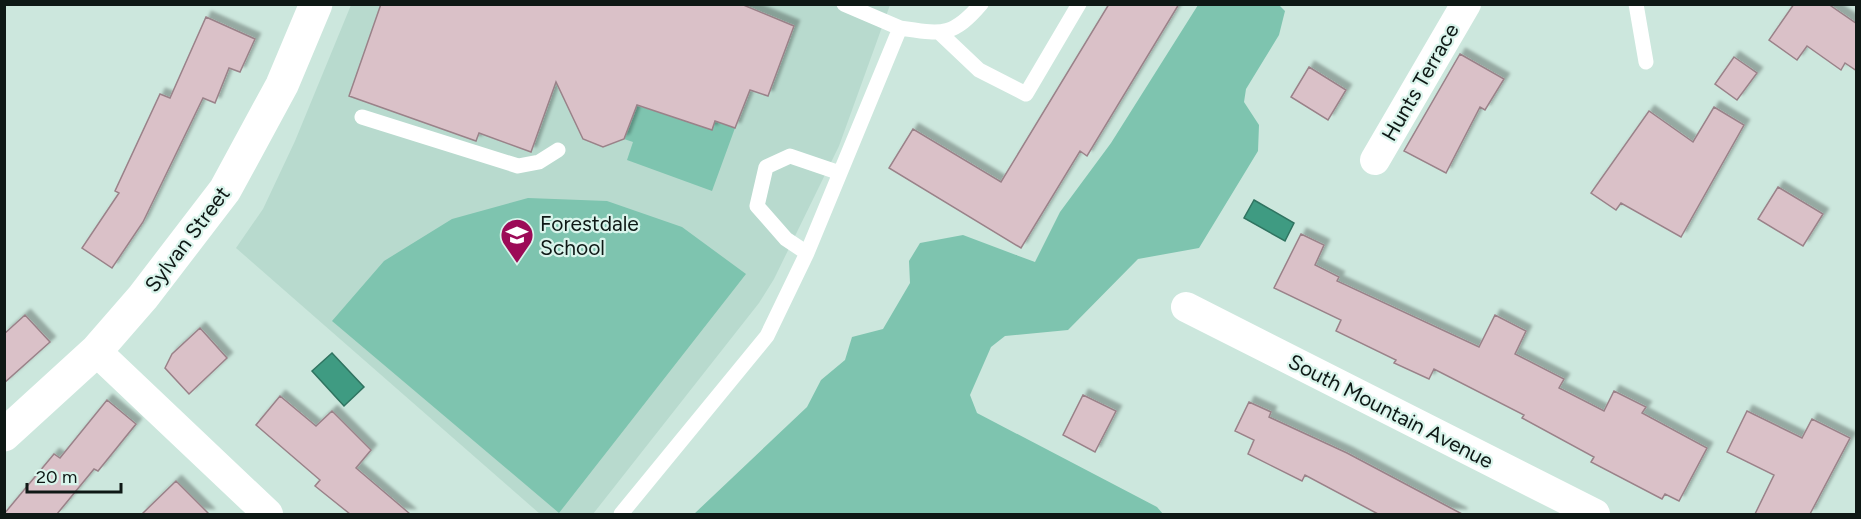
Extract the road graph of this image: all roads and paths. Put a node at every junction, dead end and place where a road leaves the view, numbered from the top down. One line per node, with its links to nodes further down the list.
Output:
1 (316, 4): 17 (street, Sylvan Street)
2 (844, 4): 7 (lane)
3 (981, 4): 9 (lane)
4 (1079, 4): 9 (lane)
5 (1466, 4): 13 (street, Hunts Terrace)
6 (1636, 4): 10 (lane)
7 (876, 10): 8 (lane)
8 (900, 28): 9 (lane); 14 (lane)
9 (941, 34)
10 (1646, 62)
11 (362, 117): 12 (lane)
12 (558, 150)
13 (1375, 160)
14 (840, 173): 15 (lane); 15 (lane)
15 (807, 253): 20 (lane)
16 (1186, 307): 21 (street, South Mountain Avenue)
17 (96, 351): 18 (street, Sylvan Street); 19 (street)
18 (4, 435)
19 (268, 514)
20 (621, 514)
21 (1595, 514)

